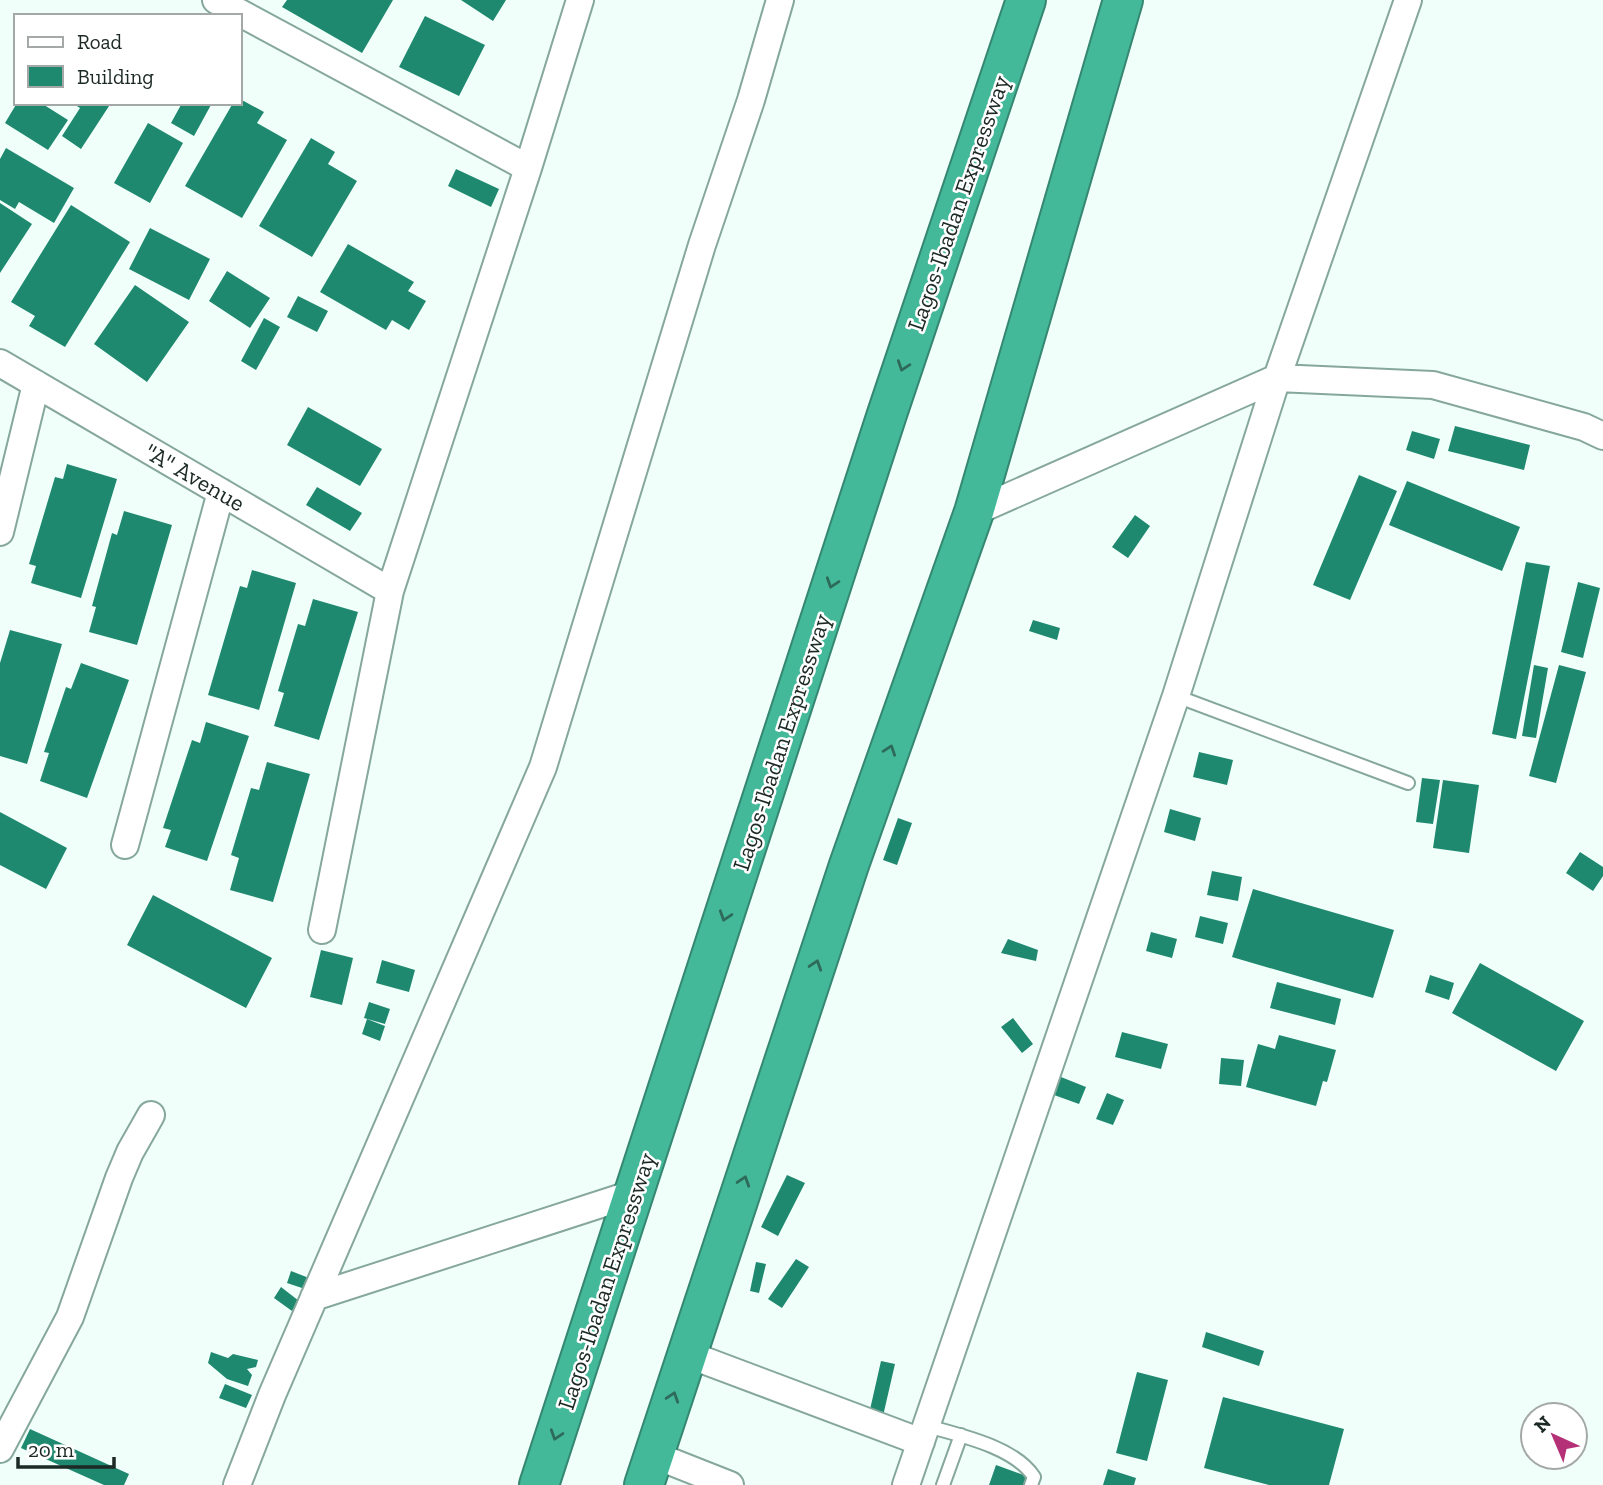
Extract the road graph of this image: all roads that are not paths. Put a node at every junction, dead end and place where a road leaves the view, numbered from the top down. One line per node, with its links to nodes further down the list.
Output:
1 (216, 0): 7 (street)
2 (580, 0): 7 (street)
3 (780, 0): 22 (street)
4 (1027, 0): 21 (highway, Lagos-Ibadan Expressway, one-way to 21)
5 (1123, 0): 13 (highway)
6 (1408, 0): 9 (street)
7 (528, 168): 15 (street)
8 (0, 363): 10 (street, "A" Avenue)
9 (1278, 378): 11 (street); 13 (street); 16 (street)
10 (36, 384): 12 (street, "A" Avenue); 14 (street)
11 (1603, 436)
12 (221, 492): 15 (street, "A" Avenue); 18 (street)
13 (974, 512): 23 (highway, one-way to 13)
14 (0, 532)
15 (390, 591): 19 (street)
16 (1176, 696): 17 (lane); 24 (street)
17 (1408, 783)
18 (125, 845)
19 (322, 930)
20 (151, 1115): 26 (street)
21 (635, 1193): 22 (street); 29 (highway, Lagos-Ibadan Expressway, one-way to 29)
22 (314, 1297): 28 (street)
23 (687, 1354): 24 (street); 27 (highway, one-way to 23)
24 (924, 1434): 25 (lane); 31 (street)
25 (961, 1436): 32 (lane); 33 (lane)
26 (0, 1449)
27 (649, 1470): 30 (street)
28 (237, 1485)
29 (539, 1485)
30 (730, 1485)
31 (906, 1485)
32 (943, 1485)
33 (1031, 1485)

